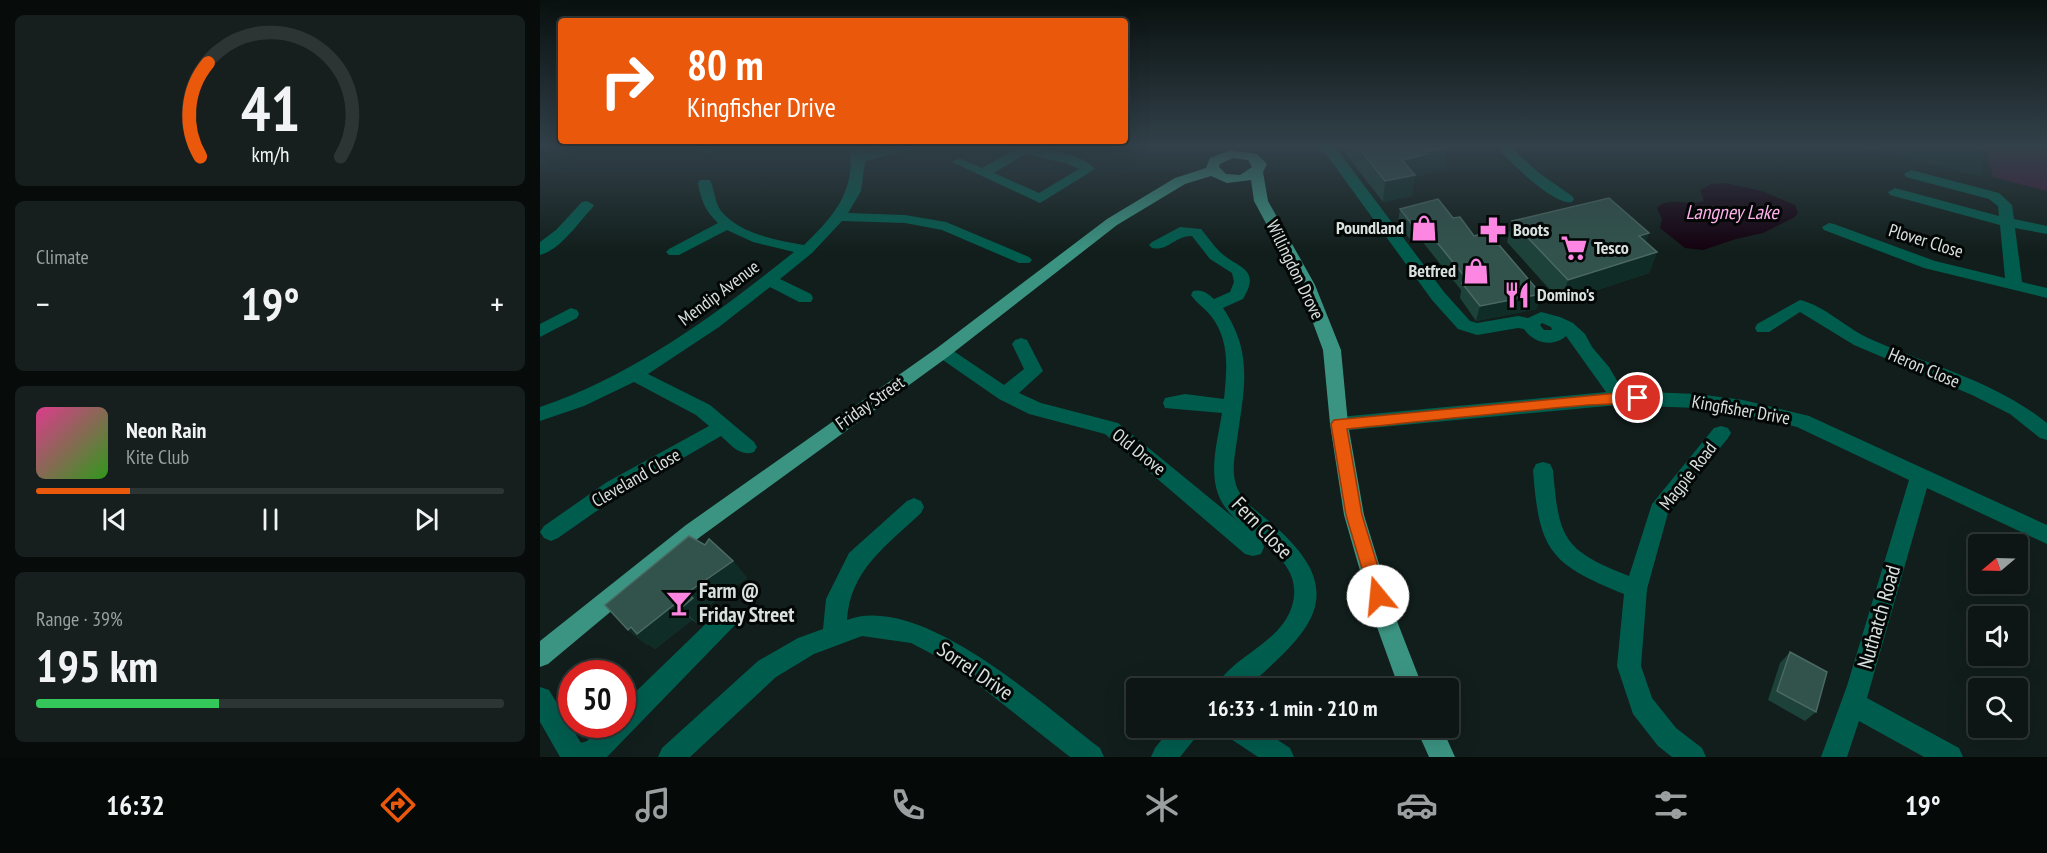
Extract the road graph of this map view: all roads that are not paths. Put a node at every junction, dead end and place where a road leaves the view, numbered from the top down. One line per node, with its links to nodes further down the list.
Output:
1 (855, 181): 15 (street, Mendip Avenue)
2 (1001, 181): 3 (street)
3 (1069, 181)
4 (1179, 181): 35 (main road, Friday Street)
5 (1235, 181): 13 (main road, Willingdon Drove)
6 (1258, 181): 13 (main road, Willingdon Drove)
7 (1353, 181): 32 (street)
8 (1542, 181): 12 (street)
9 (1939, 181): 16 (street)
10 (705, 183): 17 (street)
11 (1895, 192): 16 (street)
12 (1567, 199)
13 (1261, 201): 42 (main road, Willingdon Drove)
14 (587, 205): 21 (street)
15 (839, 217): 22 (street, Mendip Avenue); 24 (street)
16 (2006, 222): 19 (street); 26 (street)
17 (727, 224): 22 (street); 23 (street)
18 (1829, 227): 26 (street, Plover Close)
19 (2047, 230)
20 (1157, 245): 40 (street, Fern Close)
21 (540, 250)
22 (807, 250): 25 (street, Mendip Avenue)
23 (674, 252)
24 (1024, 260)
25 (769, 280): 28 (street); 36 (street, Mendip Avenue)
26 (2014, 285): 27 (street, Plover Close)
27 (2047, 293)
28 (805, 298)
29 (571, 315): 33 (street)
30 (1591, 325): 32 (street)
31 (1763, 328): 45 (street, Heron Close)
32 (1562, 330): 39 (street)
33 (540, 331)
34 (1021, 344): 37 (street)
35 (943, 352): 37 (street, Old Drove); 56 (main road, Friday Street)
36 (635, 375): 41 (street, Mendip Avenue); 43 (street)
37 (1005, 394): 52 (street, Old Drove)
38 (1181, 396): 40 (street)
39 (1618, 398): 42 (street, Kingfisher Drive); 48 (street, Kingfisher Drive)
40 (1231, 407): 57 (street, Fern Close)
41 (540, 414)
42 (1339, 424): 58 (main road, Willingdon Drove)
43 (722, 427): 46 (street); 50 (street, Cleveland Close)
44 (1721, 433): 53 (street, Magpie Road)
45 (2047, 433)
46 (747, 447)
47 (1543, 470): 53 (street)
48 (1921, 475): 51 (street, Kingfisher Drive); 60 (street, Nuthatch Road)
49 (914, 507): 55 (street)
50 (551, 531)
51 (2047, 535)
52 (1253, 547)
53 (1636, 589): 72 (street, Magpie Road)
54 (727, 618): 61 (street)
55 (834, 635): 67 (street, Sorrel Drive); 68 (street, Sorrel Drive)
56 (540, 656)
57 (1240, 678)
58 (1407, 678)
59 (540, 699): 66 (street)
60 (1853, 704): 73 (street, Nuthatch Road); 74 (street)
61 (636, 710)
62 (608, 738): 66 (street)
63 (1179, 738): 69 (street)
64 (1252, 738): 70 (street)
65 (1433, 738): 71 (main road)
66 (577, 757)
67 (671, 757)
68 (1091, 757)
69 (1164, 757)
70 (1281, 757)
71 (1442, 757)
72 (1693, 757)
73 (1834, 757)
74 (1950, 757)

